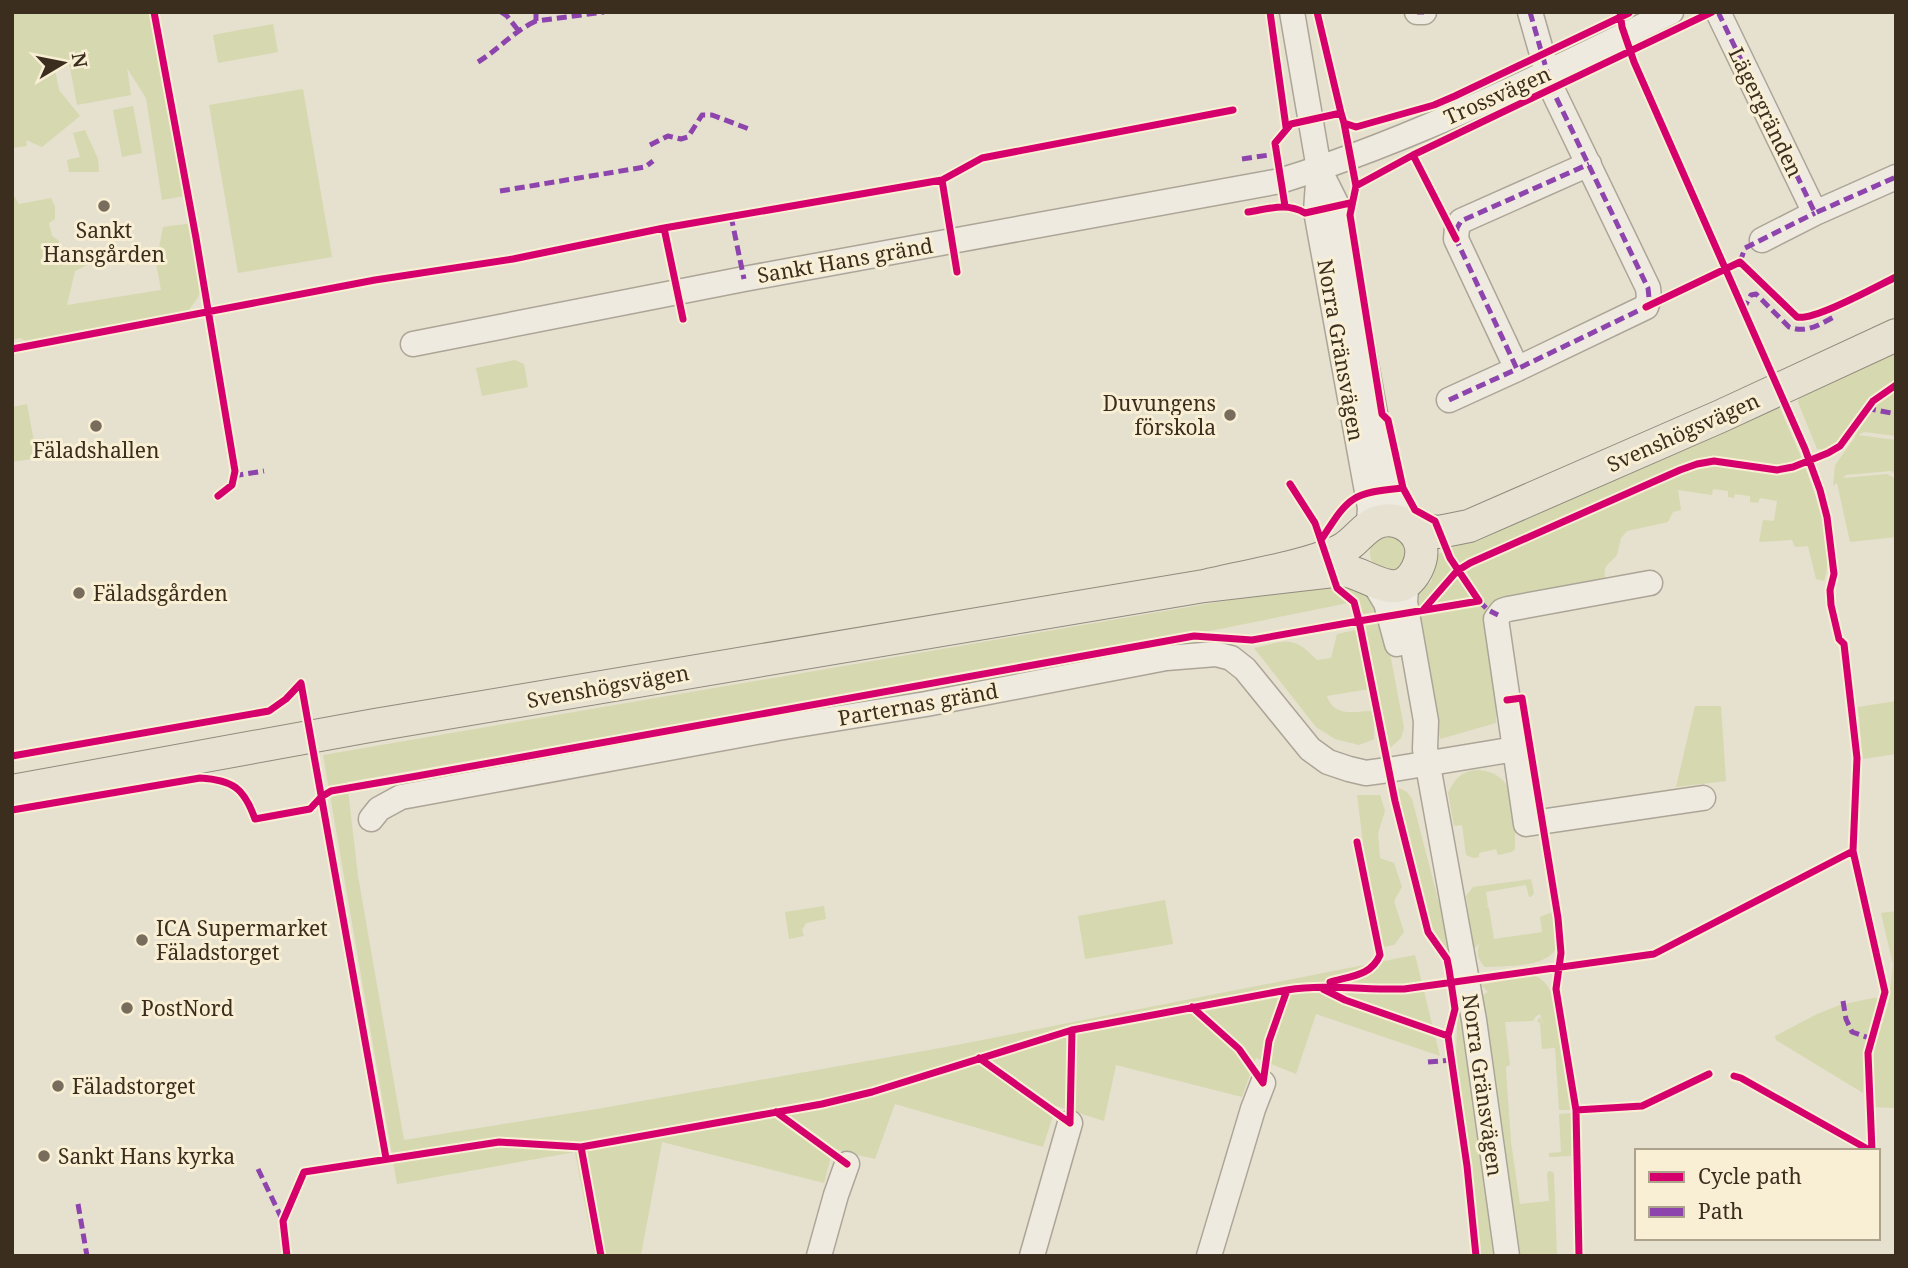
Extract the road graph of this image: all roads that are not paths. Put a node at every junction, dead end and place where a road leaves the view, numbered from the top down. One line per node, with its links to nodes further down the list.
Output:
1 (1292, 12): 9 (street, Norra Gränsvägen)
2 (1417, 12): 3 (street)
3 (1424, 12)
4 (1530, 12): 7 (street)
5 (1671, 12): 7 (street, Trossvägen)
6 (1718, 12): 11 (street, Lägergränden)
7 (1546, 74): 8 (street); 9 (street, Trossvägen)
8 (1589, 164): 15 (street); 15 (street)
9 (1319, 169): 14 (street, Sankt Hans gränd); 18 (street, Norra Gränsvägen); 19 (street, Norra Gränsvägen)
10 (1896, 177): 11 (street)
11 (1815, 213): 12 (street)
12 (1762, 240)
13 (1896, 335): 17 (main road, Svenshögsvägen)
14 (413, 344)
15 (1517, 369): 16 (street)
16 (1449, 400)
17 (1469, 526): 18 (main road, Svenshögsvägen); 20 (main road, Svenshögsvägen)
18 (1408, 527): 19 (main road, Svenshögsvägen); 20 (main road)
19 (1362, 534): 21 (main road); 23 (main road, Svenshögsvägen)
20 (1413, 575): 21 (main road, Svenshögsvägen); 25 (street, Norra Gränsvägen)
21 (1370, 580): 23 (main road, Svenshögsvägen); 25 (street, Norra Gränsvägen)
22 (1650, 583): 24 (street)
23 (1204, 586): 26 (main road, Svenshögsvägen)
24 (1515, 749): 25 (street, Parternas gränd); 27 (street)
25 (1427, 756): 28 (street, Parternas gränd); 35 (street, Norra Gränsvägen)
26 (12, 791)
27 (1703, 798)
28 (371, 819)
29 (1263, 1083): 34 (street)
30 (1070, 1123): 33 (street)
31 (847, 1164): 32 (street)
32 (819, 1256)
33 (1032, 1256)
34 (1209, 1256)
35 (1507, 1256)

